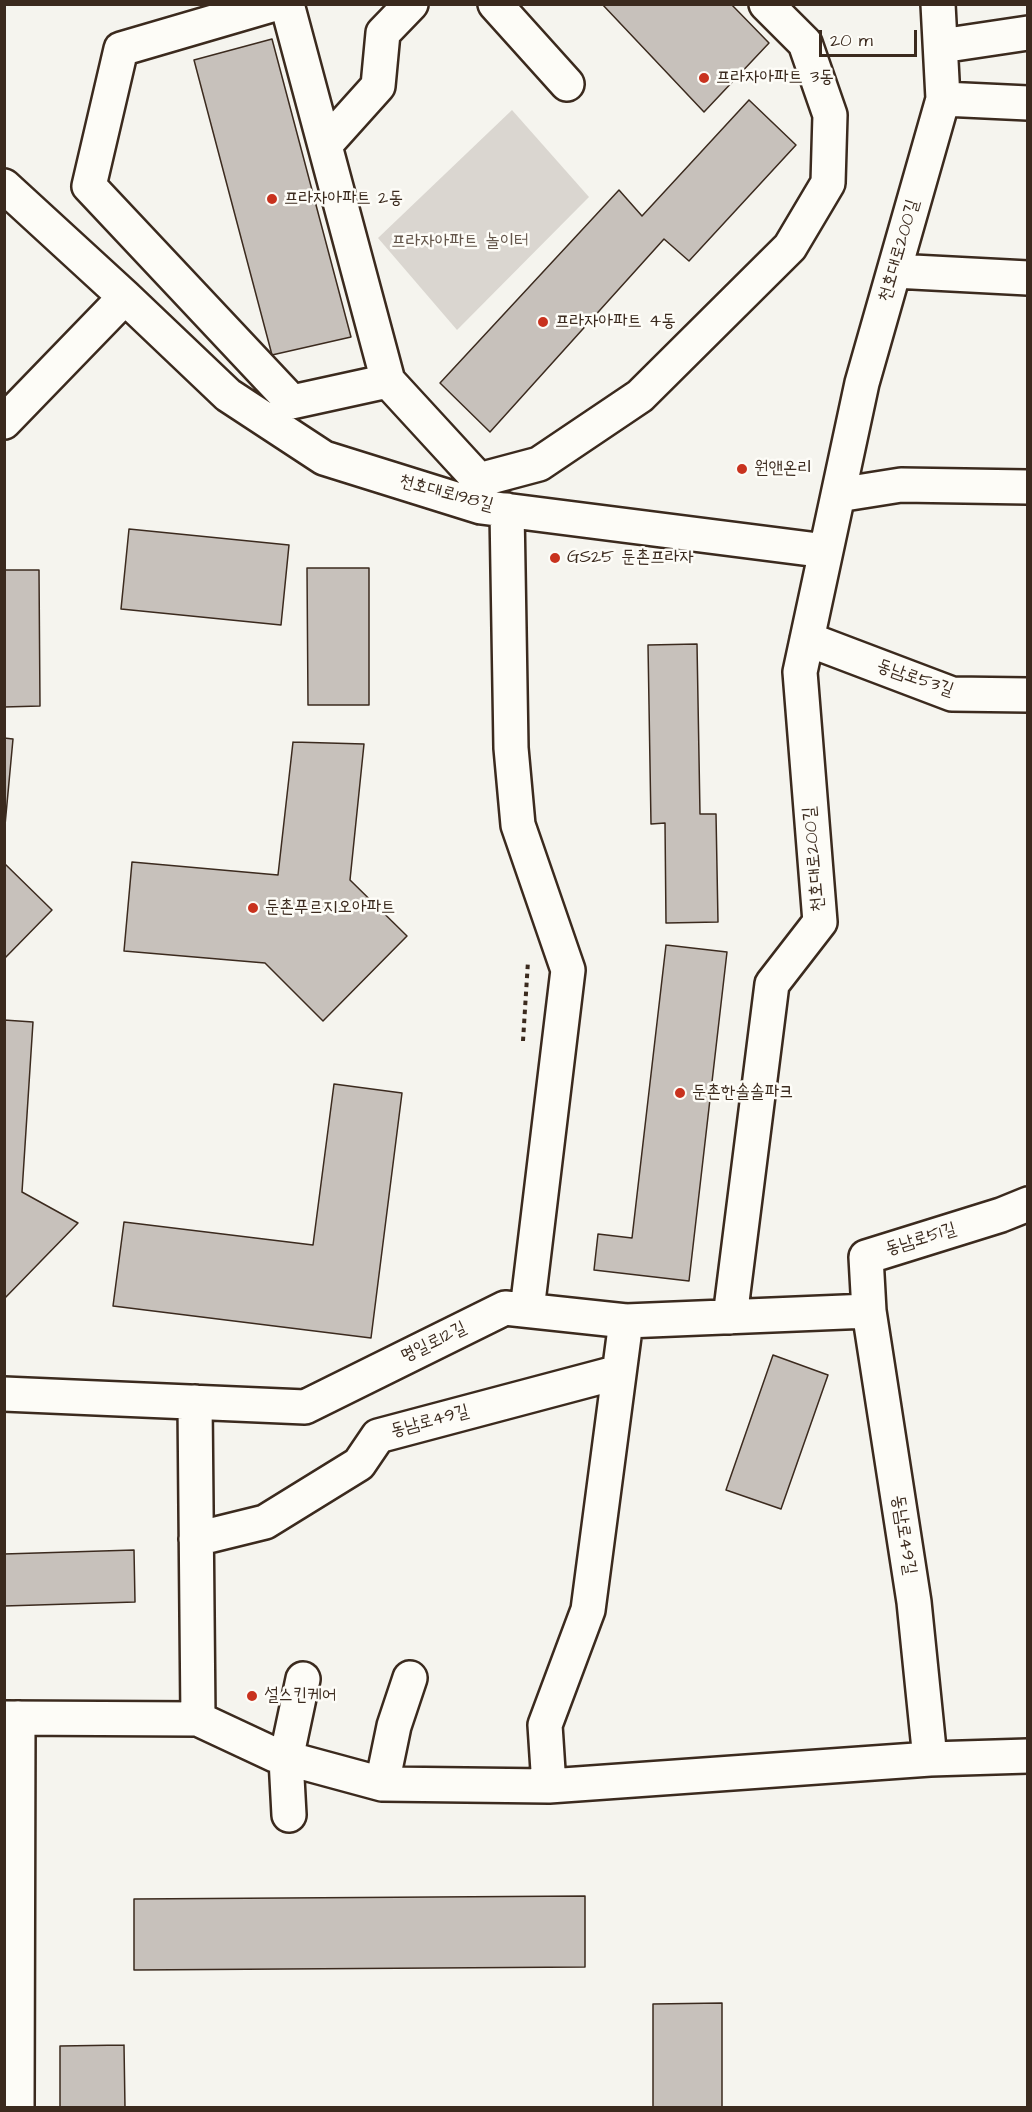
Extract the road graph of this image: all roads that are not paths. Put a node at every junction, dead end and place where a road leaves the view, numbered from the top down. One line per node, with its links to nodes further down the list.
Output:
1 (275, 4): 17 (street)
2 (287, 4): 12 (street)
3 (411, 4): 12 (street)
4 (495, 4): 9 (street)
5 (766, 4): 17 (street)
6 (938, 4): 8 (street, 천호대로200길)
7 (1028, 33): 8 (street)
8 (941, 46): 10 (street, 천호대로200길)
9 (567, 84)
10 (944, 99): 11 (street); 14 (street, 천호대로200길)
11 (1028, 103)
12 (325, 145): 17 (street)
13 (4, 186): 16 (street, 천호대로198길)
14 (894, 271): 15 (street); 20 (street, 천호대로200길)
15 (1028, 278)
16 (125, 297): 18 (street); 21 (street, 천호대로198길)
17 (388, 381)
18 (4, 422)
19 (1028, 487): 20 (street)
20 (838, 495): 22 (street, 천호대로200길)
21 (507, 510): 22 (street, 천호대로198길); 26 (street)
22 (826, 550): 23 (street, 천호대로200길)
23 (807, 639): 24 (street, 동남로53길); 28 (street, 천호대로200길)
24 (1028, 696)
25 (1028, 1204): 27 (street, 동남로51길)
26 (527, 1310): 29 (street, 명일로12길); 32 (street, 명일로12길)
27 (869, 1311): 28 (street, 명일로12길); 40 (street, 동남로49길)
28 (730, 1317): 29 (street, 명일로12길)
29 (626, 1321): 30 (street)
30 (619, 1372): 33 (street, 동남로49길); 42 (street)
31 (4, 1394): 32 (street, 명일로12길)
32 (195, 1402): 33 (street)
33 (196, 1539): 37 (street)
34 (410, 1678): 41 (street)
35 (303, 1679): 39 (street)
36 (11, 1718): 37 (street); 44 (street)
37 (198, 1719): 39 (street)
38 (1028, 1756): 40 (street)
39 (286, 1759): 41 (street); 43 (street)
40 (930, 1759): 42 (street)
41 (382, 1784): 42 (street)
42 (549, 1786)
43 (289, 1815)
44 (11, 1849): 45 (street)
45 (11, 2015): 46 (street)
46 (17, 2108)

